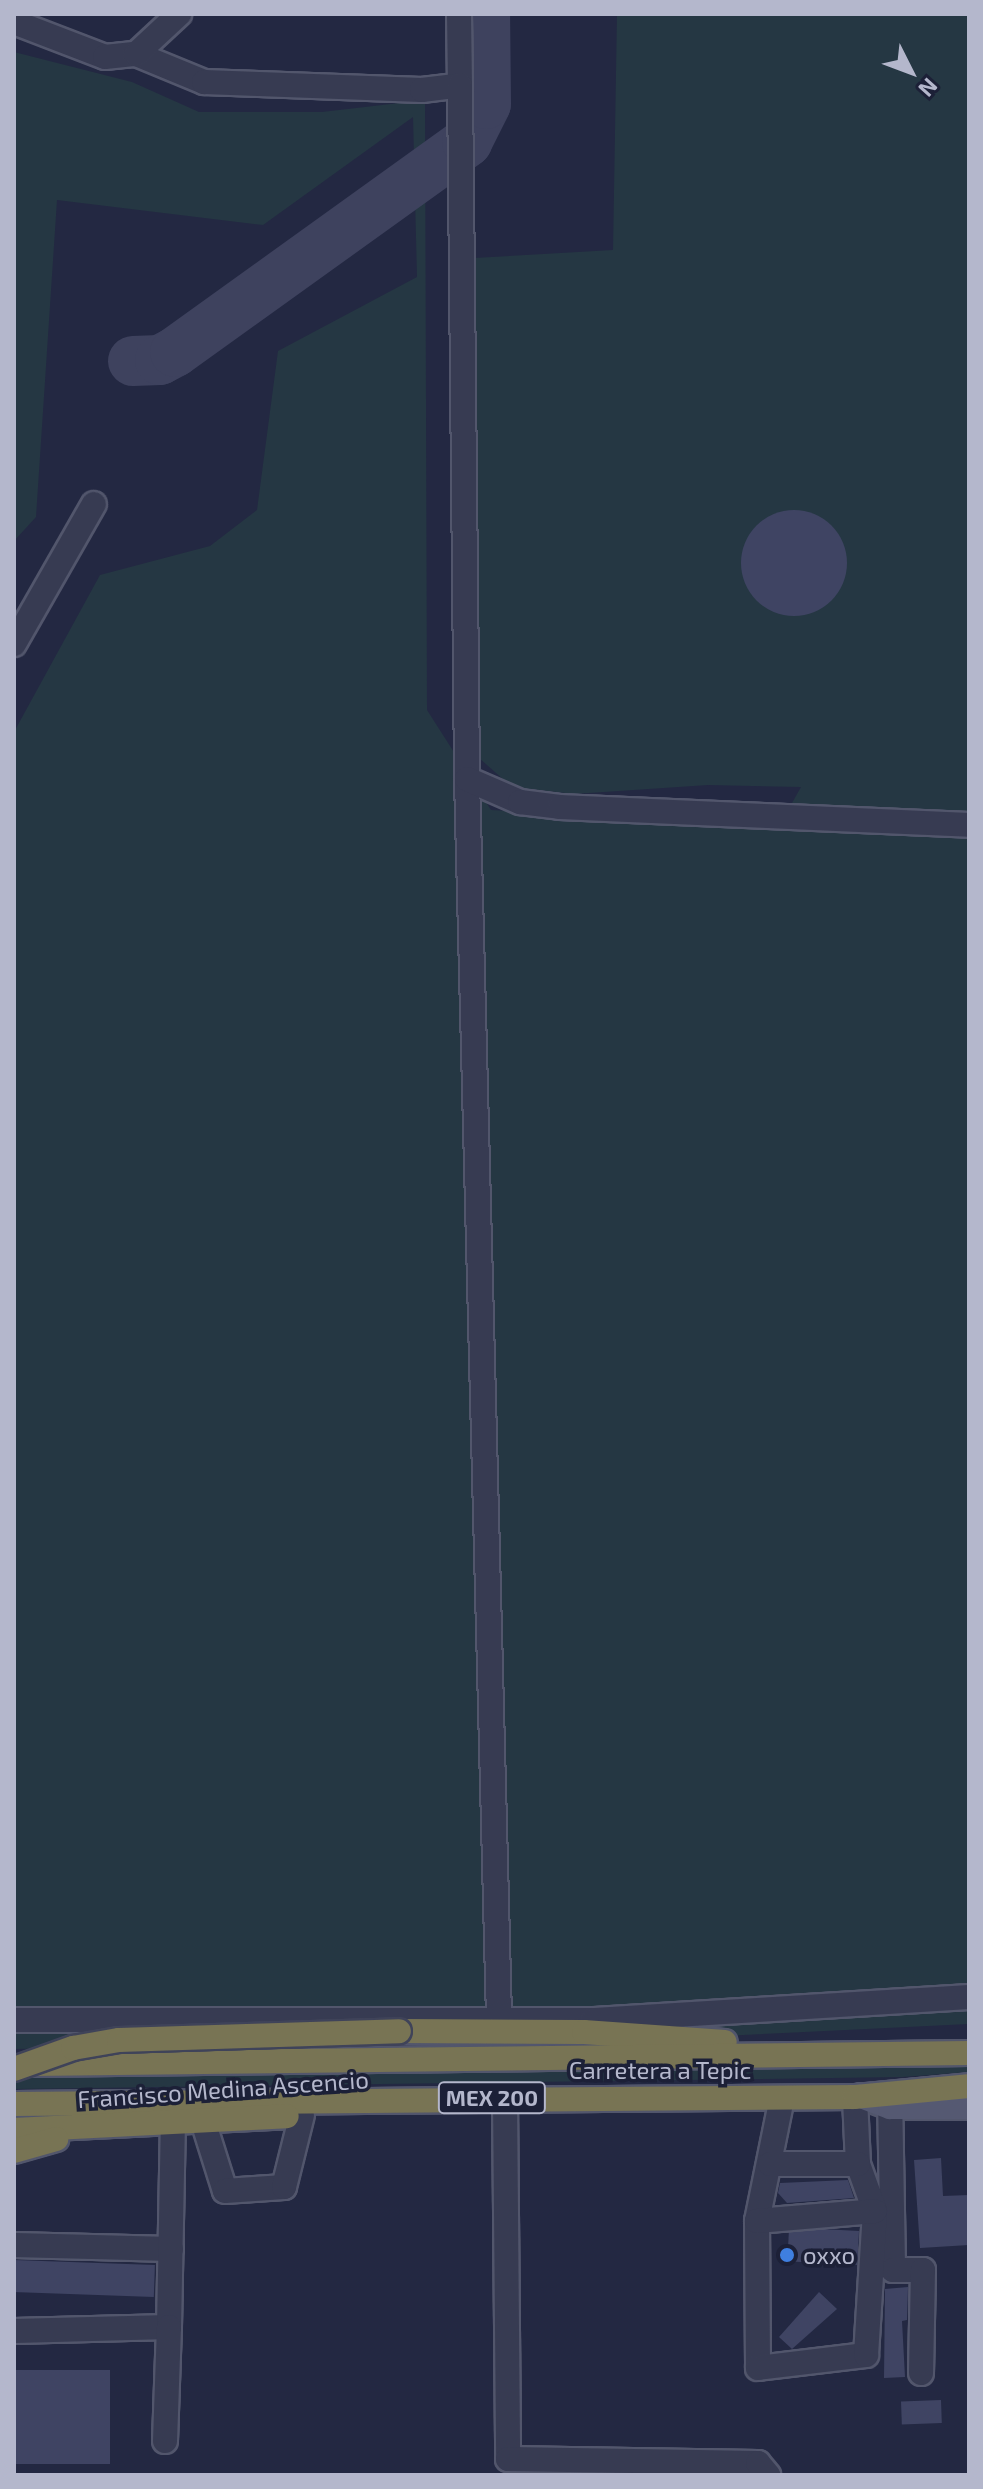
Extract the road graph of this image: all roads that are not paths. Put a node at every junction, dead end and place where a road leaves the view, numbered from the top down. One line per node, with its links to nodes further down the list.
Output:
1 (179, 14): 4 (lane)
2 (459, 14): 5 (lane)
3 (14, 22): 4 (lane)
4 (136, 54): 5 (lane)
5 (460, 85): 8 (lane)
6 (94, 504): 7 (lane)
7 (14, 644)
8 (467, 779): 9 (lane); 11 (lane)
9 (969, 825)
10 (969, 1997): 11 (lane)
11 (499, 2019): 12 (lane)
12 (14, 2020)
13 (969, 2053): 14 (highway, Carretera a Tepic / MEX 200)
14 (875, 2054): 15 (highway, Carretera a Tepic / MEX 200); 15 (highway, bridge)
15 (14, 2067)
16 (969, 2086): 21 (highway, Carretera a Tepic / MEX 200)
17 (858, 2097): 19 (highway, Carretera a Tepic / MEX 200); 21 (highway, Carretera a Tepic / MEX 200); 31 (lane)
18 (505, 2098): 19 (highway, Carretera a Tepic / MEX 200); 20 (highway, Carretera a Tepic / MEX 200); 40 (lane)
19 (782, 2098): 30 (lane)
20 (437, 2099): 22 (highway, Carretera a Tepic / MEX 200); 24 (highway, Francisco Medina Ascencio)
21 (890, 2101): 23 (main road); 38 (lane)
22 (14, 2104)
23 (969, 2107)
24 (302, 2115): 25 (highway, Francisco Medina Ascencio); 25 (lane)
25 (203, 2121): 26 (highway, Francisco Medina Ascencio)
26 (173, 2123): 27 (highway, Francisco Medina Ascencio); 35 (lane)
27 (129, 2125): 28 (highway, Francisco Medina Ascencio); 29 (highway)
28 (14, 2130)
29 (14, 2151)
30 (770, 2164): 31 (lane); 33 (lane)
31 (858, 2164): 32 (lane)
32 (875, 2211): 33 (lane); 33 (lane)
33 (757, 2221)
34 (14, 2245): 35 (lane)
35 (171, 2249): 36 (lane)
36 (169, 2327): 37 (lane); 39 (lane)
37 (14, 2331)
38 (921, 2373)
39 (165, 2441)
40 (768, 2475)

